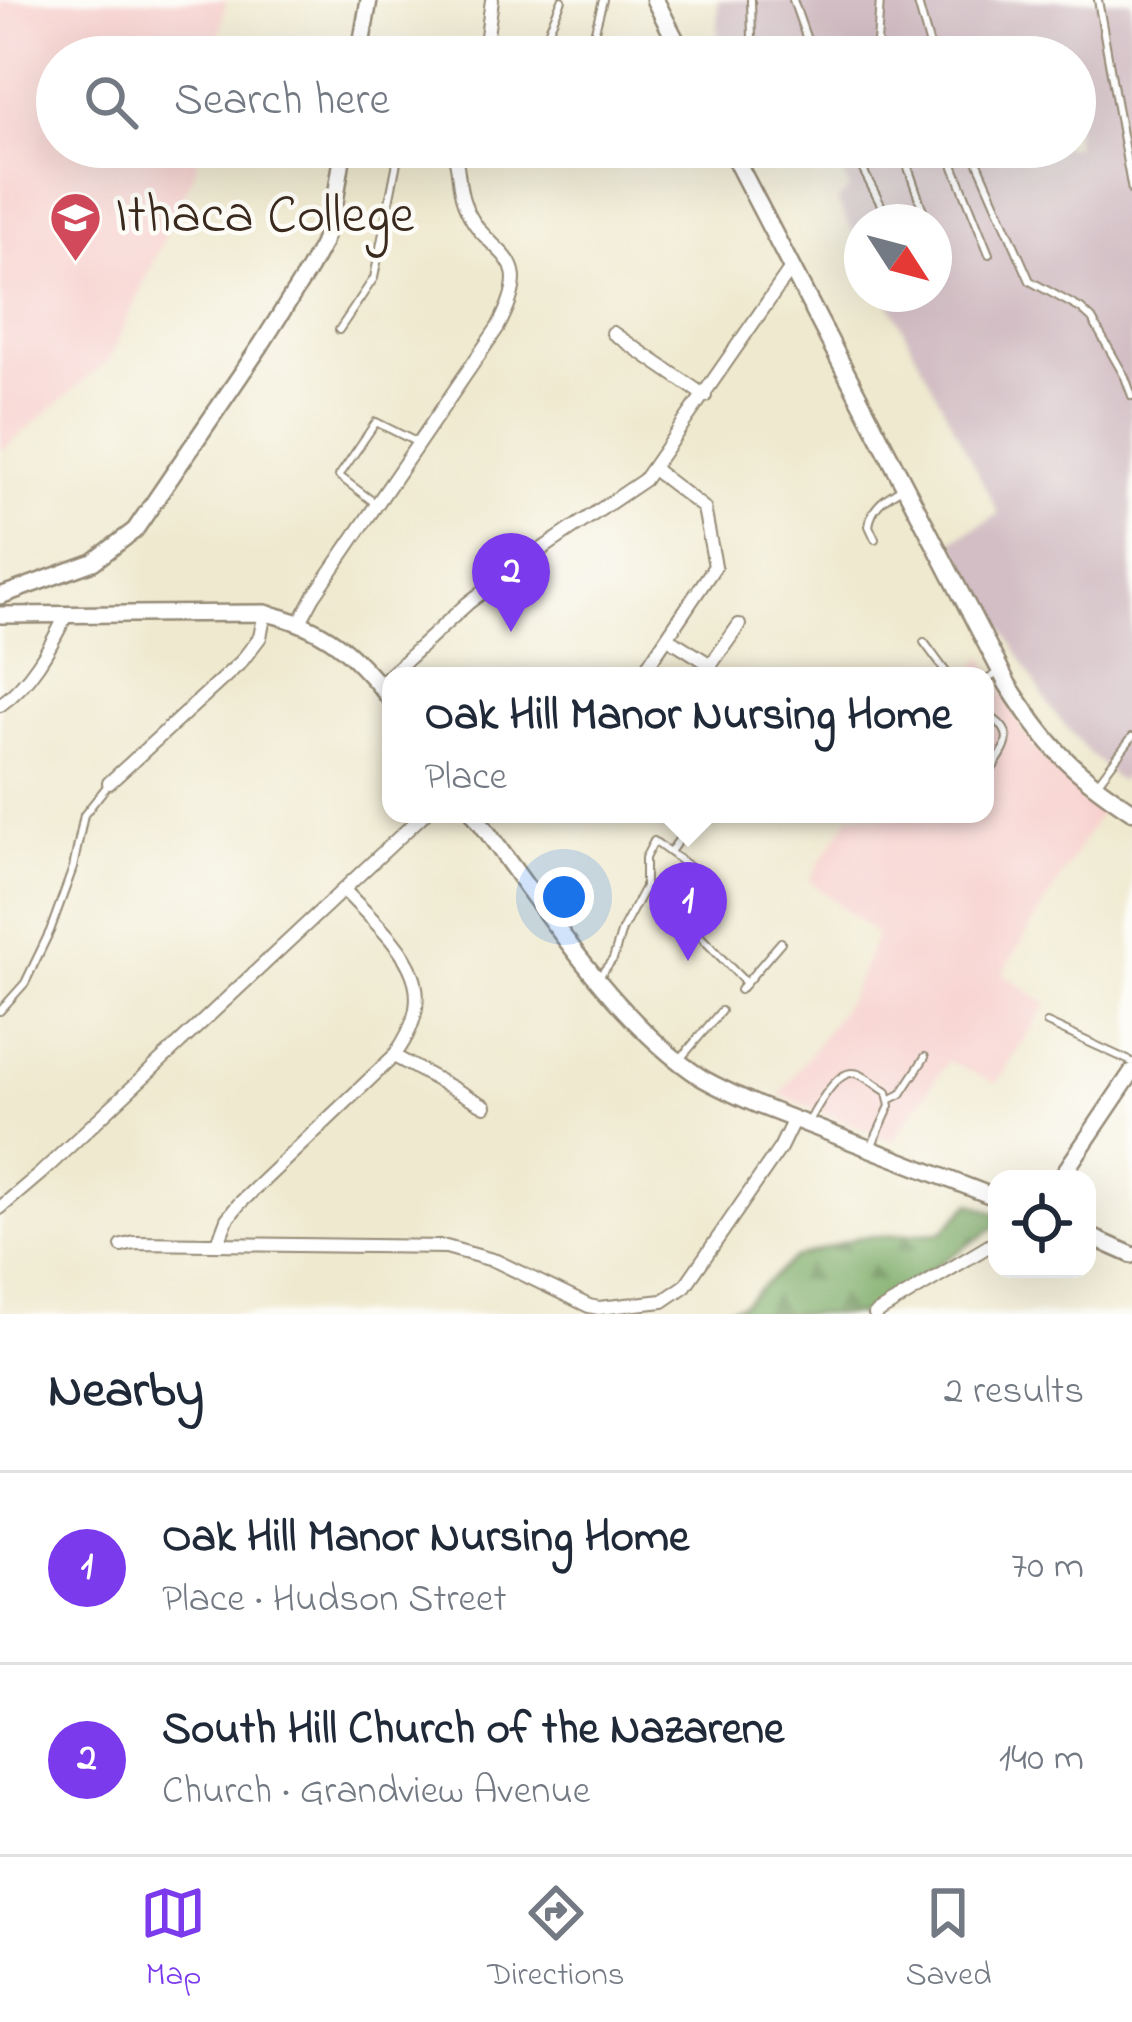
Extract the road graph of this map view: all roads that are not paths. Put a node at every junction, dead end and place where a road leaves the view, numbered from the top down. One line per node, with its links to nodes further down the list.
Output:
1 (368, 0): 11 (street)
2 (492, 0): 12 (street)
3 (562, 0): 13 (lane)
4 (604, 0): 14 (lane)
5 (655, 0): 15 (main road)
6 (751, 0): 16 (lane)
7 (793, 0): 17 (lane)
8 (880, 0): 18 (lane)
9 (917, 0): 19 (lane)
10 (1098, 0): 28 (lane)
11 (362, 36)
12 (487, 36)
13 (546, 36)
14 (594, 36)
15 (673, 36)
16 (752, 36)
17 (806, 36)
18 (877, 36)
19 (927, 36)
20 (340, 168): 42 (street)
21 (396, 168): 33 (lane)
22 (457, 168): 37 (street)
23 (741, 168): 32 (main road)
24 (862, 168): 29 (lane)
25 (908, 168): 30 (lane)
26 (954, 168): 31 (lane)
27 (980, 168): 35 (lane)
28 (1132, 191)
29 (881, 204)
30 (921, 204)
31 (989, 254)
32 (792, 267): 36 (street); 39 (main road)
33 (339, 331)
34 (614, 333): 36 (street)
35 (1132, 395)
36 (705, 396): 38 (street)
37 (419, 443): 40 (street); 40 (lane)
38 (653, 469): 48 (street); 50 (street)
39 (905, 487): 41 (lane); 55 (main road)
40 (377, 504): 46 (street)
41 (875, 539)
42 (0, 596)
43 (265, 613): 45 (street); 46 (street); 64 (street)
44 (0, 615): 45 (street)
45 (66, 615): 60 (street)
46 (300, 622): 58 (street)
47 (739, 625): 53 (street)
48 (668, 638): 51 (street); 52 (street)
49 (924, 642): 54 (lane)
50 (399, 667)
51 (647, 667)
52 (703, 667)
53 (709, 667)
54 (943, 667)
55 (989, 667)
56 (994, 677): 65 (main road)
57 (382, 682): 58 (street)
58 (379, 685): 59 (street)
59 (382, 689)
60 (0, 705)
61 (994, 718): 63 (lane)
62 (1132, 737): 65 (lane)
63 (994, 765)
64 (110, 783): 76 (lane)
65 (1095, 786): 66 (main road)
66 (1132, 811)
67 (415, 823): 72 (street)
68 (481, 823): 75 (street)
69 (688, 827): 70 (lane)
70 (670, 852): 71 (lane); 73 (lane)
71 (645, 887): 73 (lane); 75 (lane)
72 (344, 890): 79 (street); 90 (street)
73 (700, 927): 74 (lane)
74 (781, 942)
75 (598, 978): 81 (street)
76 (0, 1011)
77 (721, 1011): 81 (lane)
78 (1047, 1023): 82 (lane)
79 (394, 1057): 85 (street); 92 (street)
80 (925, 1057): 84 (lane)
81 (679, 1060): 86 (street)
82 (1132, 1062)
83 (1132, 1072): 88 (street)
84 (889, 1100): 86 (lane); 87 (lane)
85 (485, 1106)
86 (800, 1121): 87 (street); 92 (street)
87 (870, 1148): 89 (street)
88 (1066, 1170)
89 (988, 1194)
90 (0, 1208)
91 (1096, 1239): 95 (street)
92 (218, 1243): 93 (street)
93 (122, 1246)
94 (988, 1246): 96 (street)
95 (1132, 1255)
96 (875, 1314)

